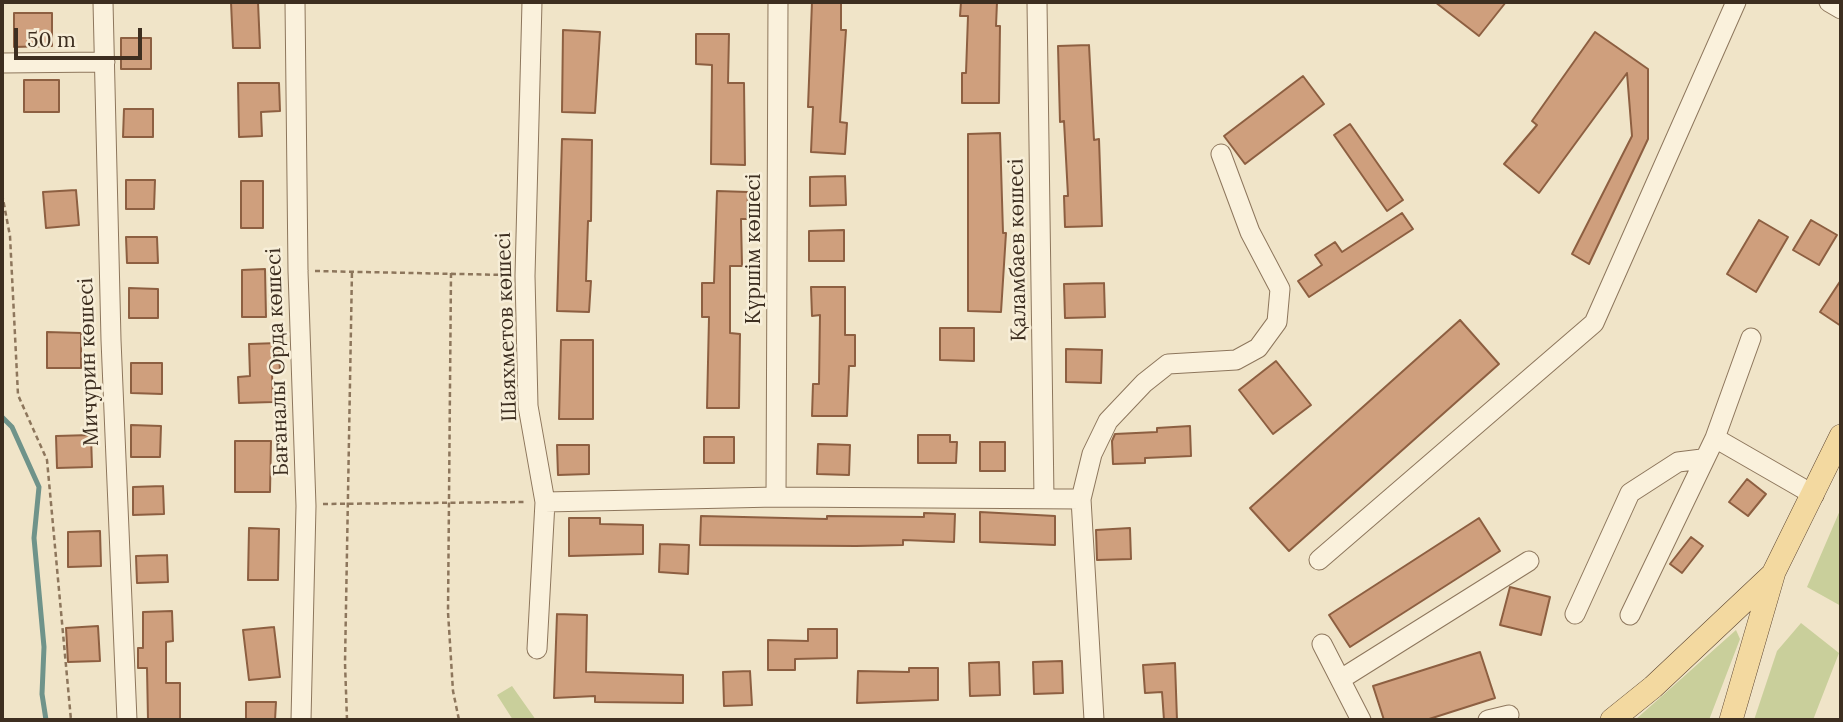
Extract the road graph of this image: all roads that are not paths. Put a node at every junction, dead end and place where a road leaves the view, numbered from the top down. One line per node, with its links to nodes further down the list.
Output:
1 (103, 2): 9 (street, Мичурин көшесі)
2 (295, 2): 31 (street, Бағаналы Орда көшесі)
3 (532, 2): 20 (street, Шаяхметов көшесі)
4 (778, 2): 17 (street, Күршім көшесі)
5 (1037, 2): 18 (street, Қаламбаев көшесі)
6 (1736, 2): 21 (street)
7 (1829, 2): 8 (street)
8 (1841, 9)
9 (105, 62): 10 (street); 30 (street, Мичурин көшесі)
10 (2, 63)
11 (1221, 154): 19 (street)
12 (1751, 338): 14 (street)
13 (1841, 436): 16 (main road)
14 (1715, 438): 15 (street); 16 (street)
15 (1702, 459): 24 (street); 25 (street)
16 (1814, 495): 23 (main road)
17 (775, 497): 18 (street); 20 (street)
18 (1044, 498): 19 (street)
19 (1081, 499): 32 (street)
20 (545, 502): 27 (street, Шаяхметов көшесі)
21 (1320, 560)
22 (1529, 561): 28 (street)
23 (1774, 572): 35 (main road); 36 (main road)
24 (1575, 614)
25 (1630, 615)
26 (1322, 644): 28 (street)
27 (537, 649)
28 (1340, 679): 33 (street)
29 (1509, 715): 34 (street)
30 (128, 720)
31 (301, 720)
32 (1094, 720)
33 (1361, 720)
34 (1489, 720)
35 (1612, 720)
36 (1731, 720)

